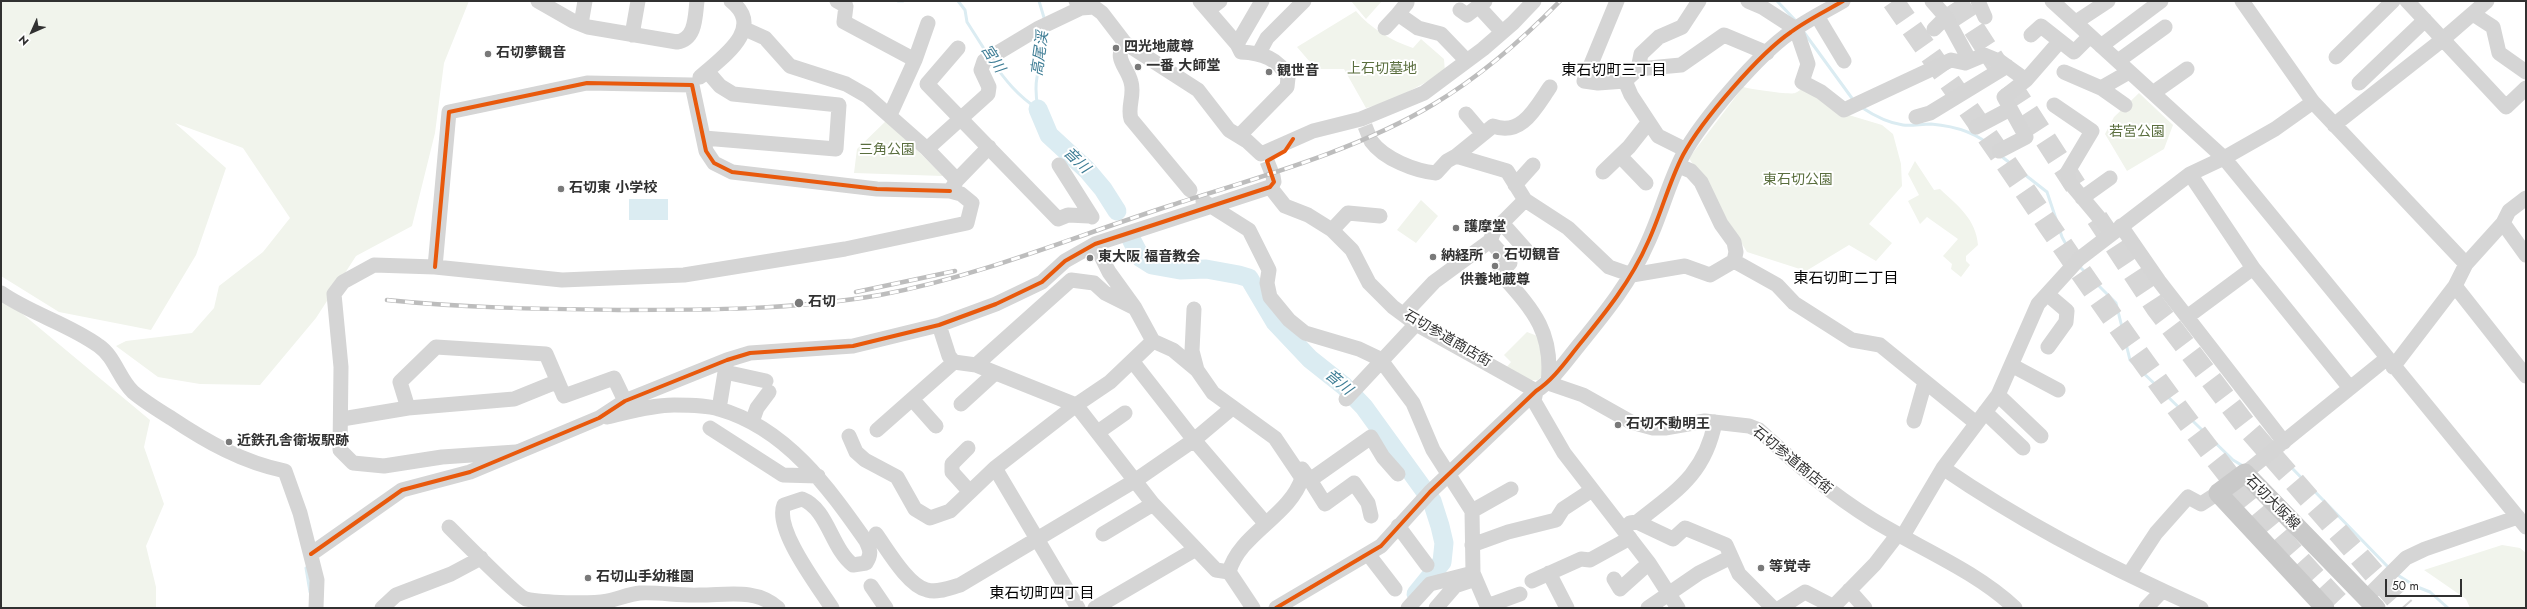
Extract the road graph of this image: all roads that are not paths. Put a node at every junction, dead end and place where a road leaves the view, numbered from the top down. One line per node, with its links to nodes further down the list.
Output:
1 (538, 1): 34 (street)
2 (585, 1): 34 (street)
3 (638, 1): 41 (street)
4 (697, 1): 41 (street)
5 (731, 1): 37 (street)
6 (837, 1): 52 (street)
7 (1262, 1): 47 (street)
8 (1304, 1): 49 (street)
9 (1617, 1): 65 (street)
10 (1699, 1): 58 (street)
11 (1748, 1): 38 (street)
12 (1843, 1): 28 (street)
13 (1932, 1): 29 (street)
14 (1978, 1): 30 (street)
15 (2052, 1): 32 (street)
16 (2108, 1): 32 (street)
17 (2161, 1): 45 (street)
18 (2242, 1): 72 (street)
19 (2393, 1): 51 (street)
20 (2407, 1): 31 (street)
21 (2487, 1): 27 (street)
22 (1078, 4): 46 (street); 79 (street)
23 (1209, 4): 47 (street)
24 (1482, 4): 26 (street); 40 (street)
25 (1528, 4): 40 (street)
26 (1460, 10)
27 (2473, 14): 43 (street); 63 (street)
28 (1817, 16): 38 (street); 54 (street)
29 (1946, 17): 39 (street); 55 (street)
30 (1985, 18)
31 (2425, 20): 43 (street); 66 (street)
32 (2076, 22): 45 (street)
33 (928, 23): 52 (street)
34 (581, 24): 41 (street)
35 (2165, 27): 56 (street)
36 (1385, 28): 53 (street)
37 (745, 29): 60 (street); 77 (street)
38 (1796, 29): 50 (street); 55 (street)
39 (1934, 29)
40 (1502, 32): 53 (street)
41 (632, 35)
42 (2031, 35): 44 (street)
43 (2442, 40): 70 (street); 81 (street)
44 (2060, 41): 45 (street); 64 (street)
45 (2096, 41): 56 (street)
46 (1125, 43): 84 (street); 105 (street)
47 (1237, 44): 49 (street)
48 (958, 48): 79 (street)
49 (1259, 53): 84 (street)
50 (1767, 53): 58 (street); 90 (street)
51 (2336, 58)
52 (915, 60): 77 (street)
53 (1466, 60): 86 (street)
54 (1844, 61)
55 (1970, 61): 57 (street)
56 (2118, 61): 62 (street)
57 (2007, 66): 64 (street); 78 (street)
58 (1638, 69): 65 (street)
59 (2187, 69): 71 (street)
60 (707, 71): 67 (street); 85 (street)
61 (2064, 72): 69 (street)
62 (2129, 72): 69 (street); 71 (street)
63 (2526, 72)
64 (2026, 80): 75 (street)
65 (1625, 81): 80 (street)
66 (2359, 82)
67 (692, 85): 85 (street); 121 (street)
68 (1550, 87): 83 (street)
69 (2101, 88): 73 (street)
70 (2526, 88)
71 (2153, 93): 94 (street)
72 (2313, 102): 81 (street); 94 (street)
73 (2125, 105)
74 (2054, 106): 106 (street)
75 (2010, 109): 82 (street); 91 (street)
76 (1466, 114): 83 (street)
77 (890, 115): 89 (street)
78 (1916, 117)
79 (960, 119): 88 (street); 89 (street)
80 (1648, 123): 90 (street); 93 (street)
81 (2334, 125): 120 (street)
82 (1976, 126)
83 (1483, 134): 92 (street)
84 (1239, 136): 86 (street)
85 (704, 138): 104 (street)
86 (1293, 139): 95 (street)
87 (1371, 141): 92 (street)
88 (989, 147): 96 (street); 104 (street)
89 (927, 149): 104 (street)
90 (1686, 150): 98 (street)
91 (1999, 151)
92 (1456, 156): 103 (street)
93 (1620, 156): 99 (street); 102 (street)
94 (2224, 158): 100 (street); 138 (street)
95 (1267, 161)
96 (1059, 165)
97 (1533, 165): 103 (street)
98 (1679, 166): 119 (street); 123 (street)
99 (1603, 172)
100 (2190, 174): 113 (street); 122 (street)
101 (2110, 178): 106 (street)
102 (1646, 183)
103 (1514, 185): 108 (street)
104 (953, 186): 121 (street)
105 (1190, 190)
106 (2082, 198): 113 (street)
107 (2526, 198): 112 (street)
108 (1525, 200): 111 (street); 123 (street)
109 (1205, 203): 114 (street, 石切参道商店街); 116 (street); 135 (street)
110 (1380, 216): 114 (street)
111 (1502, 223): 115 (street); 117 (street)
112 (2503, 223): 118 (street); 120 (street)
113 (2117, 229): 126 (street); 130 (street)
114 (1332, 230): 129 (street, 石切参道商店街)
115 (1490, 241): 129 (street); 147 (street)
116 (1095, 244): 127 (street); 132 (street)
117 (1526, 250)
118 (2526, 255)
119 (1734, 261): 123 (street); 146 (street)
120 (2466, 264): 124 (street)
121 (435, 267): 162 (street)
122 (2253, 268): 130 (street); 148 (street)
123 (1632, 274): 147 (street)
124 (2455, 286): 138 (street); 144 (street)
125 (1, 293): 205 (street)
126 (2047, 294): 134 (street); 141 (street)
127 (1136, 308): 133 (street); 139 (street)
128 (1194, 309): 142 (street)
129 (1404, 314): 131 (street, 石切参道商店街)
130 (2187, 317): 173 (street)
131 (1416, 324): 135 (street); 147 (street, 石切参道商店街)
132 (939, 325): 136 (street); 140 (street)
133 (1153, 341): 137 (street); 142 (street)
134 (2048, 346)
135 (1382, 361): 150 (street); 181 (street)
136 (954, 362): 139 (street); 152 (street)
137 (1133, 362): 155 (street); 172 (street)
138 (2390, 363): 148 (street); 193 (street)
139 (976, 365): 143 (street)
140 (726, 366): 153 (street); 158 (street); 164 (street)
141 (2013, 366): 149 (street); 151 (street)
142 (1197, 370): 157 (street)
143 (995, 373): 154 (street); 155 (street)
144 (2526, 376)
145 (556, 382): 153 (street); 156 (street); 156 (street)
146 (1925, 382): 160 (street); 163 (street)
147 (1542, 387): 165 (street, 石切参道商店街); 181 (street); 186 (street)
148 (2350, 388): 173 (street)
149 (2058, 390)
150 (1350, 395)
151 (1998, 395): 160 (street); 171 (street)
152 (912, 399): 166 (street); 168 (street)
153 (625, 401): 161 (street)
154 (961, 404)
155 (1076, 405): 169 (street); 177 (street)
156 (408, 408): 162 (street)
157 (1232, 408): 172 (street); 183 (street)
158 (718, 409): 161 (street); 164 (street)
159 (1126, 413): 169 (street)
160 (1981, 417): 175 (street); 178 (street)
161 (599, 418): 176 (street)
162 (342, 419): 176 (street)
163 (1914, 421)
164 (752, 422): 182 (street)
165 (1715, 422): 192 (street); 200 (street, 石切参道商店街)
166 (936, 426)
167 (710, 428): 182 (street)
168 (877, 430)
169 (1098, 432): 184 (street)
170 (849, 436): 187 (street)
171 (2041, 436)
172 (1194, 440): 184 (street); 194 (street)
173 (2284, 442): 179 (street)
174 (968, 448): 187 (street)
175 (2023, 448)
176 (516, 452): 205 (street)
177 (995, 468): 187 (street); 202 (street)
178 (1943, 468): 200 (street); 213 (street)
179 (2245, 473): 188 (main road, 石切大阪線); 224 (main road, 石切大阪線)
180 (1398, 474): 183 (street)
181 (1448, 475): 190 (street); 196 (street)
182 (818, 476): 231 (street)
183 (1304, 476): 191 (street); 194 (street)
184 (1136, 480): 189 (street); 202 (street)
185 (1510, 489): 190 (street)
186 (1592, 490): 195 (street); 203 (street)
187 (970, 492)
188 (2218, 493): 213 (street); 247 (main road)
189 (1153, 504): 199 (street); 204 (street)
190 (1472, 511): 203 (street)
191 (1371, 516)
192 (1637, 522): 195 (street); 207 (street)
193 (2522, 522): 224 (street)
194 (1266, 524): 211 (street)
195 (1619, 524): 201 (street)
196 (1398, 526): 206 (street); 210 (street)
197 (449, 527): 208 (street)
198 (876, 534): 202 (street)
199 (1103, 534)
200 (1901, 535): 219 (street); 225 (street, 石切参道商店街)
201 (1630, 538): 209 (street); 212 (street)
202 (1037, 540): 233 (street)
203 (1472, 545): 214 (street)
204 (1196, 549): 211 (street); 234 (street)
205 (311, 554): 228 (street)
206 (1368, 554): 218 (street); 236 (street)
207 (1731, 557): 221 (street); 242 (street)
208 (481, 558): 223 (street); 229 (street)
209 (1649, 563): 215 (street); 221 (street)
210 (1427, 565)
211 (1229, 572): 235 (street)
212 (1549, 573): 216 (street); 239 (street)
213 (2129, 574): 220 (street)
214 (1474, 576): 226 (street); 237 (street); 238 (street)
215 (1614, 578)
216 (1532, 581)
217 (871, 586): 232 (street)
218 (1395, 589)
219 (1849, 590): 227 (street); 244 (street)
220 (2162, 591): 245 (street); 246 (street)
221 (1670, 593): 240 (street); 241 (street)
222 (1520, 594): 226 (street)
223 (525, 603): 230 (street)
224 (2366, 604)
225 (2006, 605)
226 (1487, 607)
227 (1833, 607): 243 (street)
228 (316, 608)
229 (382, 608)
230 (778, 608)
231 (832, 608)
232 (886, 608)
233 (1078, 608)
234 (1095, 608)
235 (1253, 608)
236 (1276, 608)
237 (1408, 608)
238 (1436, 608)
239 (1567, 608)
240 (1648, 608)
241 (1678, 608)
242 (1773, 608)
243 (1780, 608)
244 (1865, 608)
245 (2146, 608)
246 (2201, 608)
247 (2325, 608)

